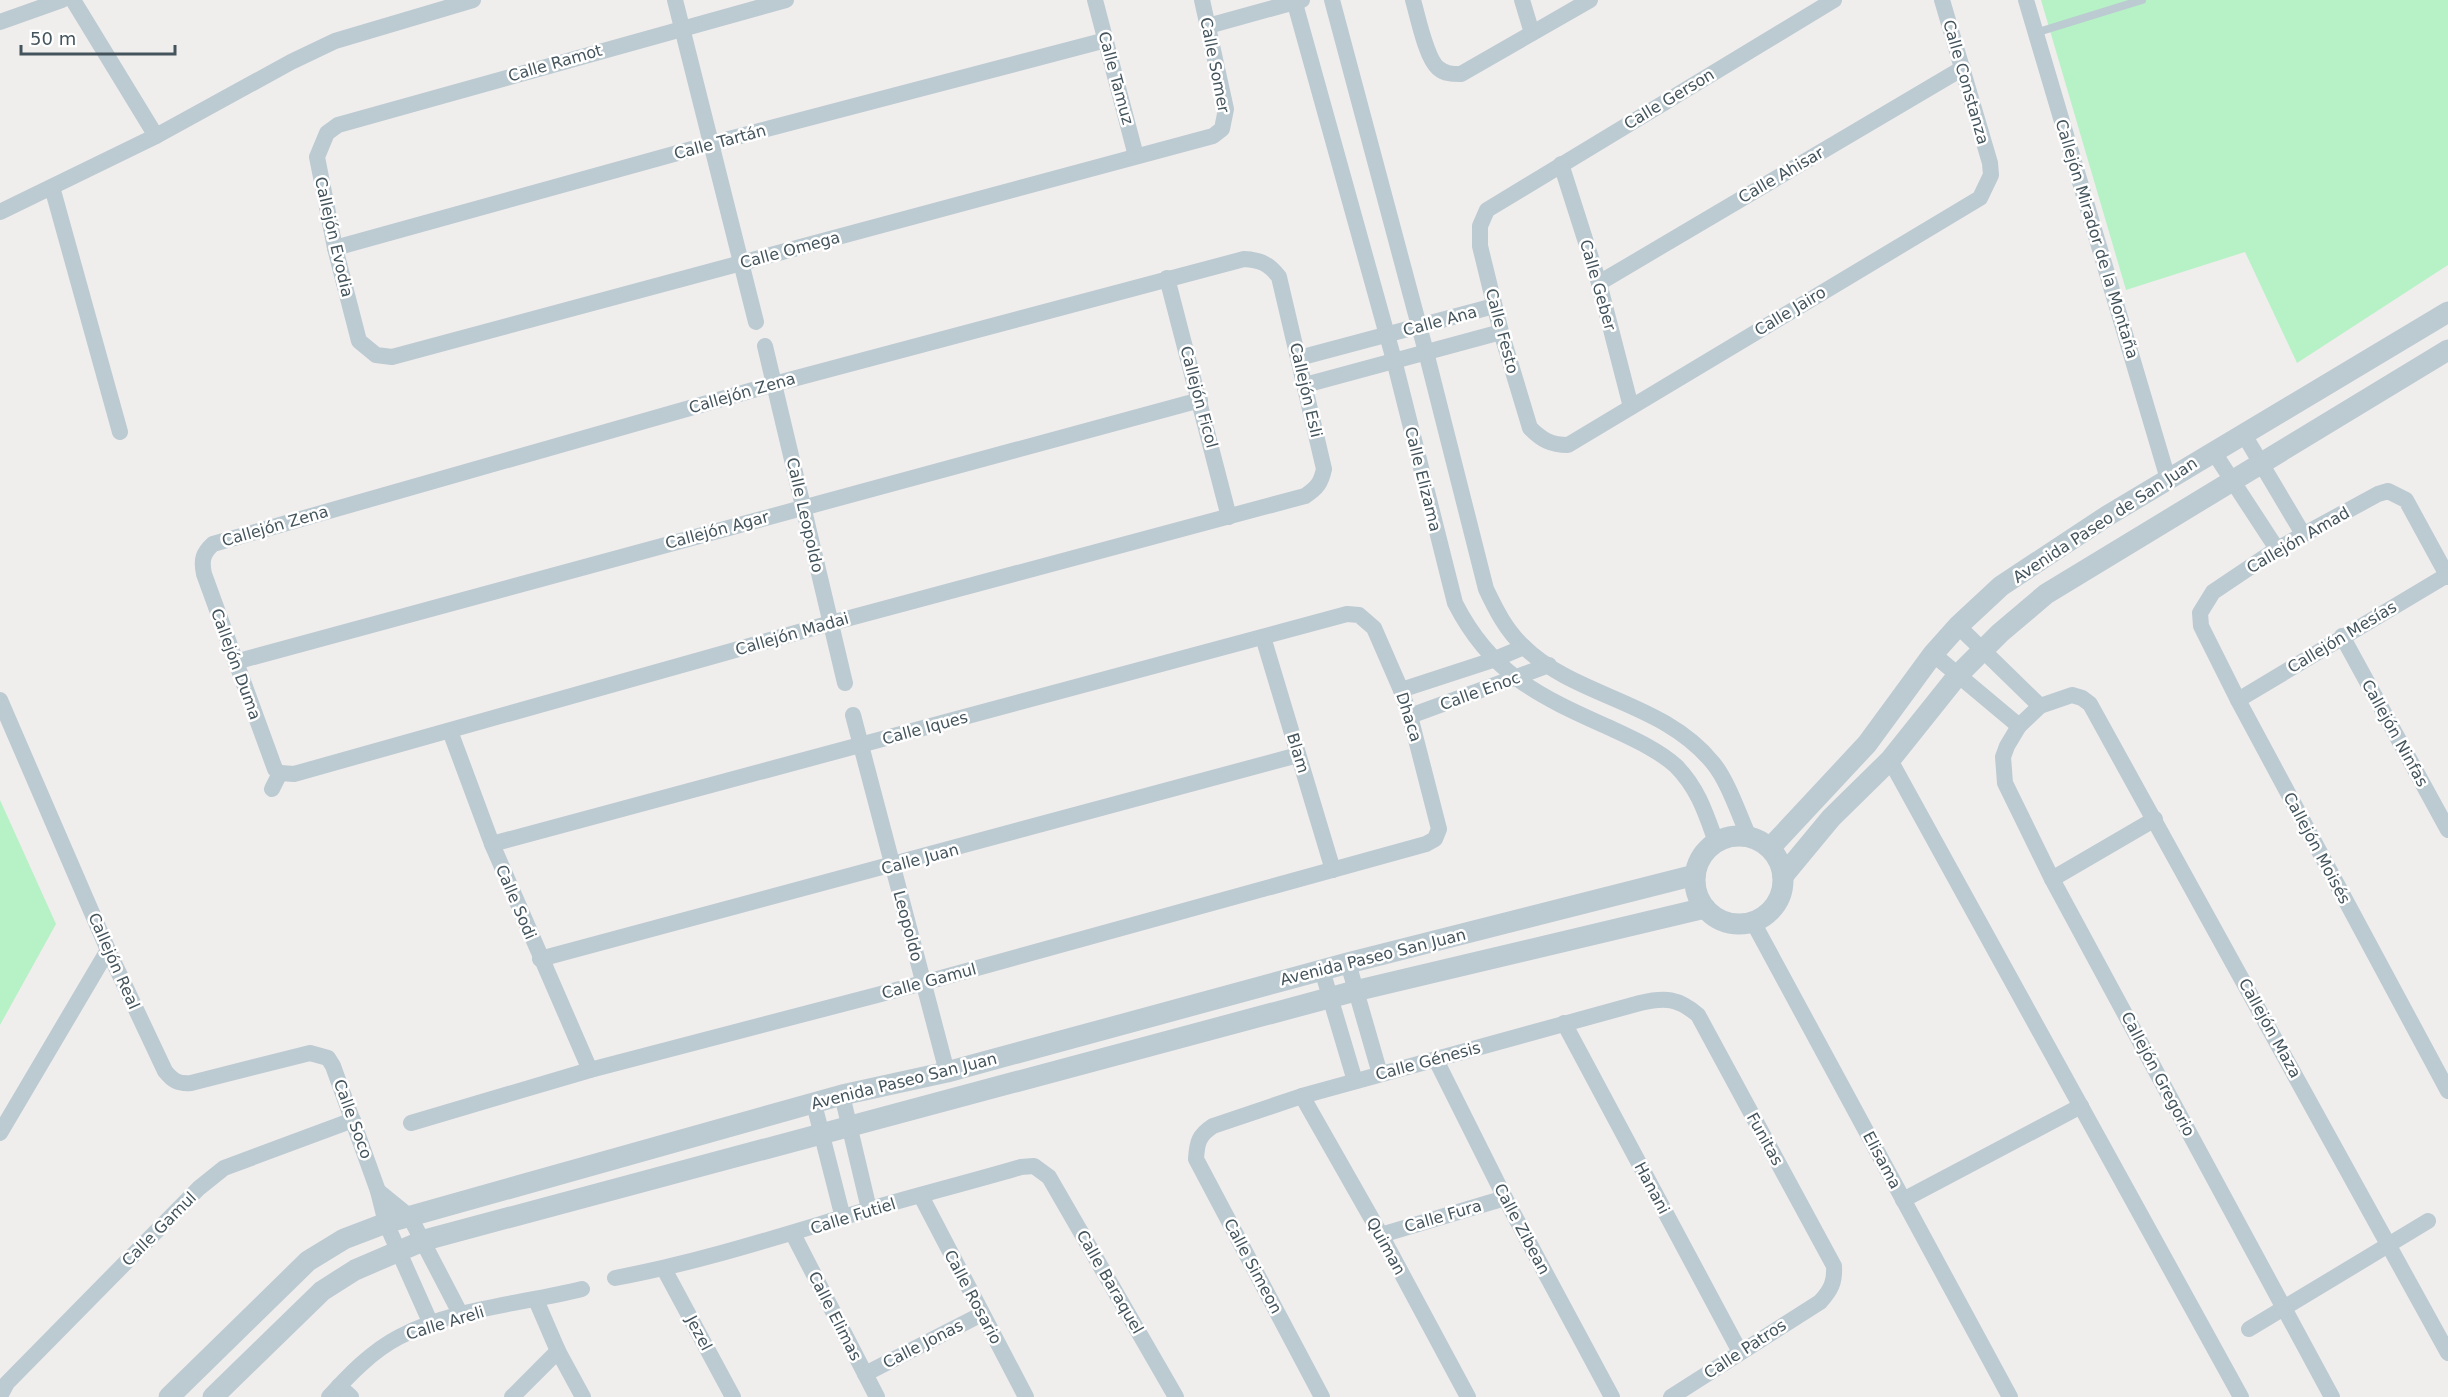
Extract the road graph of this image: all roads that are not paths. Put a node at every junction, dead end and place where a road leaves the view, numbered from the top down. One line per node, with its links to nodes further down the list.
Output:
1 (62, 0): 17 (street)
2 (73, 0): 26 (street)
3 (473, 0): 26 (street)
4 (675, 0): 19 (street)
5 (786, 0): 19 (street, Calle Ramot)
6 (1095, 0): 22 (street, Calle Tamuz)
7 (1202, 0): 18 (street, Calle Somer)
8 (1332, 0): 42 (street, Calle Elizama)
9 (1413, 0): 20 (street)
10 (1522, 0): 20 (street)
11 (1590, 0): 20 (street)
12 (1834, 0): 30 (street, Calle Gerson)
13 (1942, 0): 23 (street, Calle Constanza)
14 (2026, 0): 21 (street, Callejón Mirador de la Montaña)
15 (2142, 0): 21 (lane)
16 (1297, 1): 18 (street); 44 (street, Calle Elizama)
17 (0, 22)
18 (1208, 26): 24 (street, Calle Somer)
19 (681, 27): 25 (street, Calle Ramot); 27 (street)
20 (1532, 33)
21 (2035, 33): 60 (street, Callejón Mirador de la Montaña)
22 (1106, 40): 27 (street, Calle Tartán); 28 (street, Calle Tamuz)
23 (1963, 68): 29 (street, Calle Constanza); 38 (street, Calle Ahisar)
24 (1222, 129): 28 (street, Calle Omega)
25 (327, 133): 34 (street, Callejón Evodia)
26 (156, 136): 31 (street)
27 (711, 144): 34 (street, Calle Tartán); 35 (street)
28 (1136, 156): 35 (street, Calle Omega)
29 (1990, 163): 54 (street, Calle Jairo)
30 (1561, 164): 32 (street, Calle Gerson); 38 (street, Calle Geber)
31 (52, 187): 33 (street); 55 (street)
32 (1504, 198): 39 (street, Calle Festo)
33 (0, 212)
34 (335, 248): 45 (street, Callejón Evodia)
35 (742, 263): 41 (street); 45 (street, Calle Omega)
36 (1279, 277): 37 (street, Callejón Zena); 49 (street, Callejón Esli)
37 (1167, 278): 51 (street, Callejón Zena); 53 (street, Callejón Ficol)
38 (1599, 283): 54 (street, Calle Geber)
39 (1494, 306): 42 (street, Calle Ana); 43 (street, Calle Festo)
40 (2448, 312): 56 (street, Avenida Paseo de San Juan)
41 (756, 322)
42 (1419, 327): 44 (street, Calle Ana); 48 (street, Calle Elizama)
43 (1501, 332): 48 (street, Calle Ana); 57 (street, Calle Festo)
44 (1386, 335): 49 (street, Calle Ana); 50 (street, Calle Elizama)
45 (359, 341)
46 (765, 346): 51 (street, Calle Leopoldo)
47 (2448, 350): 59 (street, Avenida Paseo de San Juan)
48 (1426, 352): 50 (street, Calle Ana); 75 (street, Calle Elizama)
49 (1299, 358): 52 (street, Callejón Esli)
50 (1394, 360): 52 (street, Calle Ana); 78 (street, Calle Elizama)
51 (774, 384): 63 (street, Calle Leopoldo); 67 (street, Callejón Zena)
52 (1305, 385): 62 (street, Callejón Esli)
53 (1200, 400): 63 (street, Callejón Agar); 64 (street, Callejón Ficol)
54 (1631, 406): 57 (street, Calle Jairo)
55 (120, 432)
56 (2243, 433): 58 (street, Avenida Paseo de San Juan); 59 (street)
57 (1568, 445)
58 (2213, 451): 60 (street, Avenida Paseo de San Juan); 61 (street)
59 (2260, 463): 61 (street, Avenida Paseo de San Juan); 65 (street)
60 (2168, 479): 72 (street, Avenida Paseo de San Juan)
61 (2233, 479): 66 (street); 76 (street, Avenida Paseo de San Juan)
62 (1305, 496): 64 (street, Callejón Madai)
63 (803, 506): 71 (street, Calle Leopoldo); 79 (street, Callejón Agar)
64 (1229, 517): 71 (street, Callejón Madai)
65 (2303, 534): 66 (street, Callejón Amad); 68 (street, Callejón Amad)
66 (2277, 549): 69 (street, Callejón Amad)
67 (205, 551): 79 (street, Callejón Duma)
68 (2447, 576): 73 (street, Callejón Mesías)
69 (2205, 601): 85 (street, Callejón Moisés)
70 (1359, 615): 74 (street, Calle Iques); 84 (street, Dhaca)
71 (831, 623): 83 (street, Calle Leopoldo); 91 (street, Callejón Madai)
72 (1958, 626): 76 (street); 77 (street, Avenida Paseo de San Juan)
73 (2342, 636): 85 (street, Callejón Mesías); 98 (street, Callejón Ninfas)
74 (1263, 637): 92 (street, Calle Iques); 93 (street, Blam)
75 (1524, 647): 78 (street, Calle Enoc); 80 (street, Calle Elizama)
76 (1982, 650): 81 (street, Avenida Paseo de San Juan); 86 (street)
77 (1933, 654): 81 (street); 102 (street, Avenida Paseo de San Juan)
78 (1493, 660): 82 (street, Calle Elizama); 84 (street, Calle Enoc)
79 (235, 662): 95 (street, Callejón Duma)
80 (1549, 665): 82 (street, Calle Enoc); 99 (street, Calle Elizama)
81 (1958, 675): 90 (street); 94 (street, Avenida Paseo de San Juan)
82 (1515, 679): 89 (street, Calle Enoc); 100 (street, Calle Elizama)
83 (845, 683)
84 (1401, 690): 89 (street, Dhaca)
85 (2238, 700): 125 (street, Callejón Moisés)
86 (2040, 706): 90 (street); 96 (street, Callejón Maza)
87 (2, 710): 110 (street, Callejón Real)
88 (853, 715): 92 (street)
89 (1410, 716): 97 (street, Dhaca)
90 (2019, 726): 107 (street, Callejón Gregorio)
91 (450, 731): 95 (street, Callejón Madai); 101 (street, Calle Sodi)
92 (861, 745): 101 (street, Calle Iques); 103 (street, Leopoldo)
93 (1298, 755): 103 (street, Calle Juan); 104 (street, Blam)
94 (1890, 760): 106 (street, Avenida Paseo de San Juan); 129 (street)
95 (276, 781)
96 (2154, 819): 107 (street); 149 (street, Callejón Maza)
97 (1439, 829): 104 (street, Calle Gamul)
98 (2448, 830)
99 (1749, 837): 100 (street); 102 (street)
100 (1716, 842): 105 (street)
101 (492, 844): 111 (street, Calle Sodi)
102 (1770, 848): 106 (street)
103 (891, 867): 111 (street, Calle Juan); 114 (street, Leopoldo)
104 (1333, 870): 114 (street, Calle Gamul)
105 (1695, 876): 108 (street); 112 (street, Avenida Paseo San Juan)
106 (1783, 876): 109 (street)
107 (2052, 879): 156 (street, Callejón Gregorio)
108 (1705, 908): 109 (street); 115 (street, Avenida Paseo San Juan)
109 (1753, 922): 140 (street, Elisama)
110 (108, 950): 119 (street, Callejón Real); 133 (street)
111 (540, 959): 121 (street, Calle Sodi)
112 (1348, 963): 113 (street, Avenida Paseo San Juan); 115 (street)
113 (1322, 970): 116 (street); 122 (street, Avenida Paseo San Juan)
114 (923, 983): 121 (street, Calle Gamul); 122 (street, Leopoldo)
115 (1355, 990): 116 (street, Avenida Paseo San Juan); 123 (street)
116 (1329, 998): 124 (street); 132 (street, Avenida Paseo San Juan)
117 (1658, 999): 118 (street, Calle Génesis); 155 (street, Funitas)
118 (1564, 1023): 120 (street, Calle Génesis); 162 (street, Hanani)
119 (319, 1053): 130 (street, Calle Soco)
120 (1436, 1060): 123 (street, Calle Génesis); 139 (street, Calle Zibean)
121 (590, 1070): 131 (street, Calle Gamul)
122 (947, 1072): 126 (street, Avenida Paseo San Juan)
123 (1380, 1074): 124 (street, Calle Génesis)
124 (1354, 1081): 127 (street, Calle Génesis)
125 (2448, 1091)
126 (842, 1095): 128 (street, Avenida Paseo San Juan); 132 (street)
127 (1302, 1096): 134 (street, Calle Génesis); 147 (street, Quiman)
128 (814, 1104): 135 (street); 142 (street, Avenida Paseo San Juan)
129 (2082, 1107): 140 (street); 180 (street)
130 (353, 1120): 137 (street, Calle Soco); 166 (street, Calle Gamul)
131 (411, 1123)
132 (849, 1126): 135 (street, Avenida Paseo San Juan); 141 (street)
133 (0, 1133)
134 (1201, 1133): 175 (street, Calle Simeon)
135 (820, 1134): 143 (street); 148 (street, Avenida Paseo San Juan)
136 (1042, 1170): 138 (street, Calle Futiel); 174 (street, Calle Baraquel)
137 (378, 1191): 142 (street); 145 (street, Calle Soco)
138 (921, 1196): 141 (street, Calle Futiel); 157 (street, Calle Rosario)
139 (1505, 1198): 147 (street, Calle Fura); 177 (street, Calle Zibean)
140 (1904, 1200): 179 (street, Elisama)
141 (869, 1209): 143 (street, Calle Futiel)
142 (410, 1217): 145 (street, Avenida Paseo San Juan); 148 (street)
143 (843, 1218): 146 (street, Calle Futiel)
144 (2428, 1221): 149 (street)
145 (386, 1223): 150 (street, Calle Soco); 167 (street, Avenida Paseo San Juan)
146 (793, 1234): 151 (street, Calle Futiel); 164 (street, Calle Elimas)
147 (1381, 1235): 176 (street, Quiman)
148 (425, 1240): 150 (street, Avenida Paseo San Juan); 158 (street)
149 (2389, 1245): 156 (street); 163 (street, Callejón Maza)
150 (397, 1250): 159 (street, Calle Soco); 168 (street, Avenida Paseo San Juan)
151 (664, 1269): 152 (street); 171 (street, Jezel)
152 (615, 1278)
153 (582, 1288): 154 (street, Calle Areli)
154 (536, 1300): 158 (street, Calle Areli); 161 (street)
155 (1820, 1302): 162 (street, Calle Patros)
156 (2283, 1309): 160 (street); 181 (street, Callejón Gregorio)
157 (982, 1314): 164 (street, Calle Jonas); 173 (street, Calle Rosario)
158 (461, 1315): 159 (street, Calle Areli)
159 (431, 1324): 165 (street, Calle Areli)
160 (2249, 1329)
161 (558, 1351): 169 (street); 170 (street)
162 (1740, 1352): 178 (street, Calle Patros)
163 (2448, 1353)
164 (865, 1374): 172 (street, Calle Elimas)
165 (340, 1393)
166 (0, 1394)
167 (169, 1397)
168 (213, 1397)
169 (512, 1397)
170 (583, 1397)
171 (733, 1397)
172 (877, 1397)
173 (1026, 1397)
174 (1176, 1397)
175 (1322, 1397)
176 (1468, 1397)
177 (1612, 1397)
178 (1671, 1397)
179 (2010, 1397)
180 (2241, 1397)
181 (2332, 1397)

